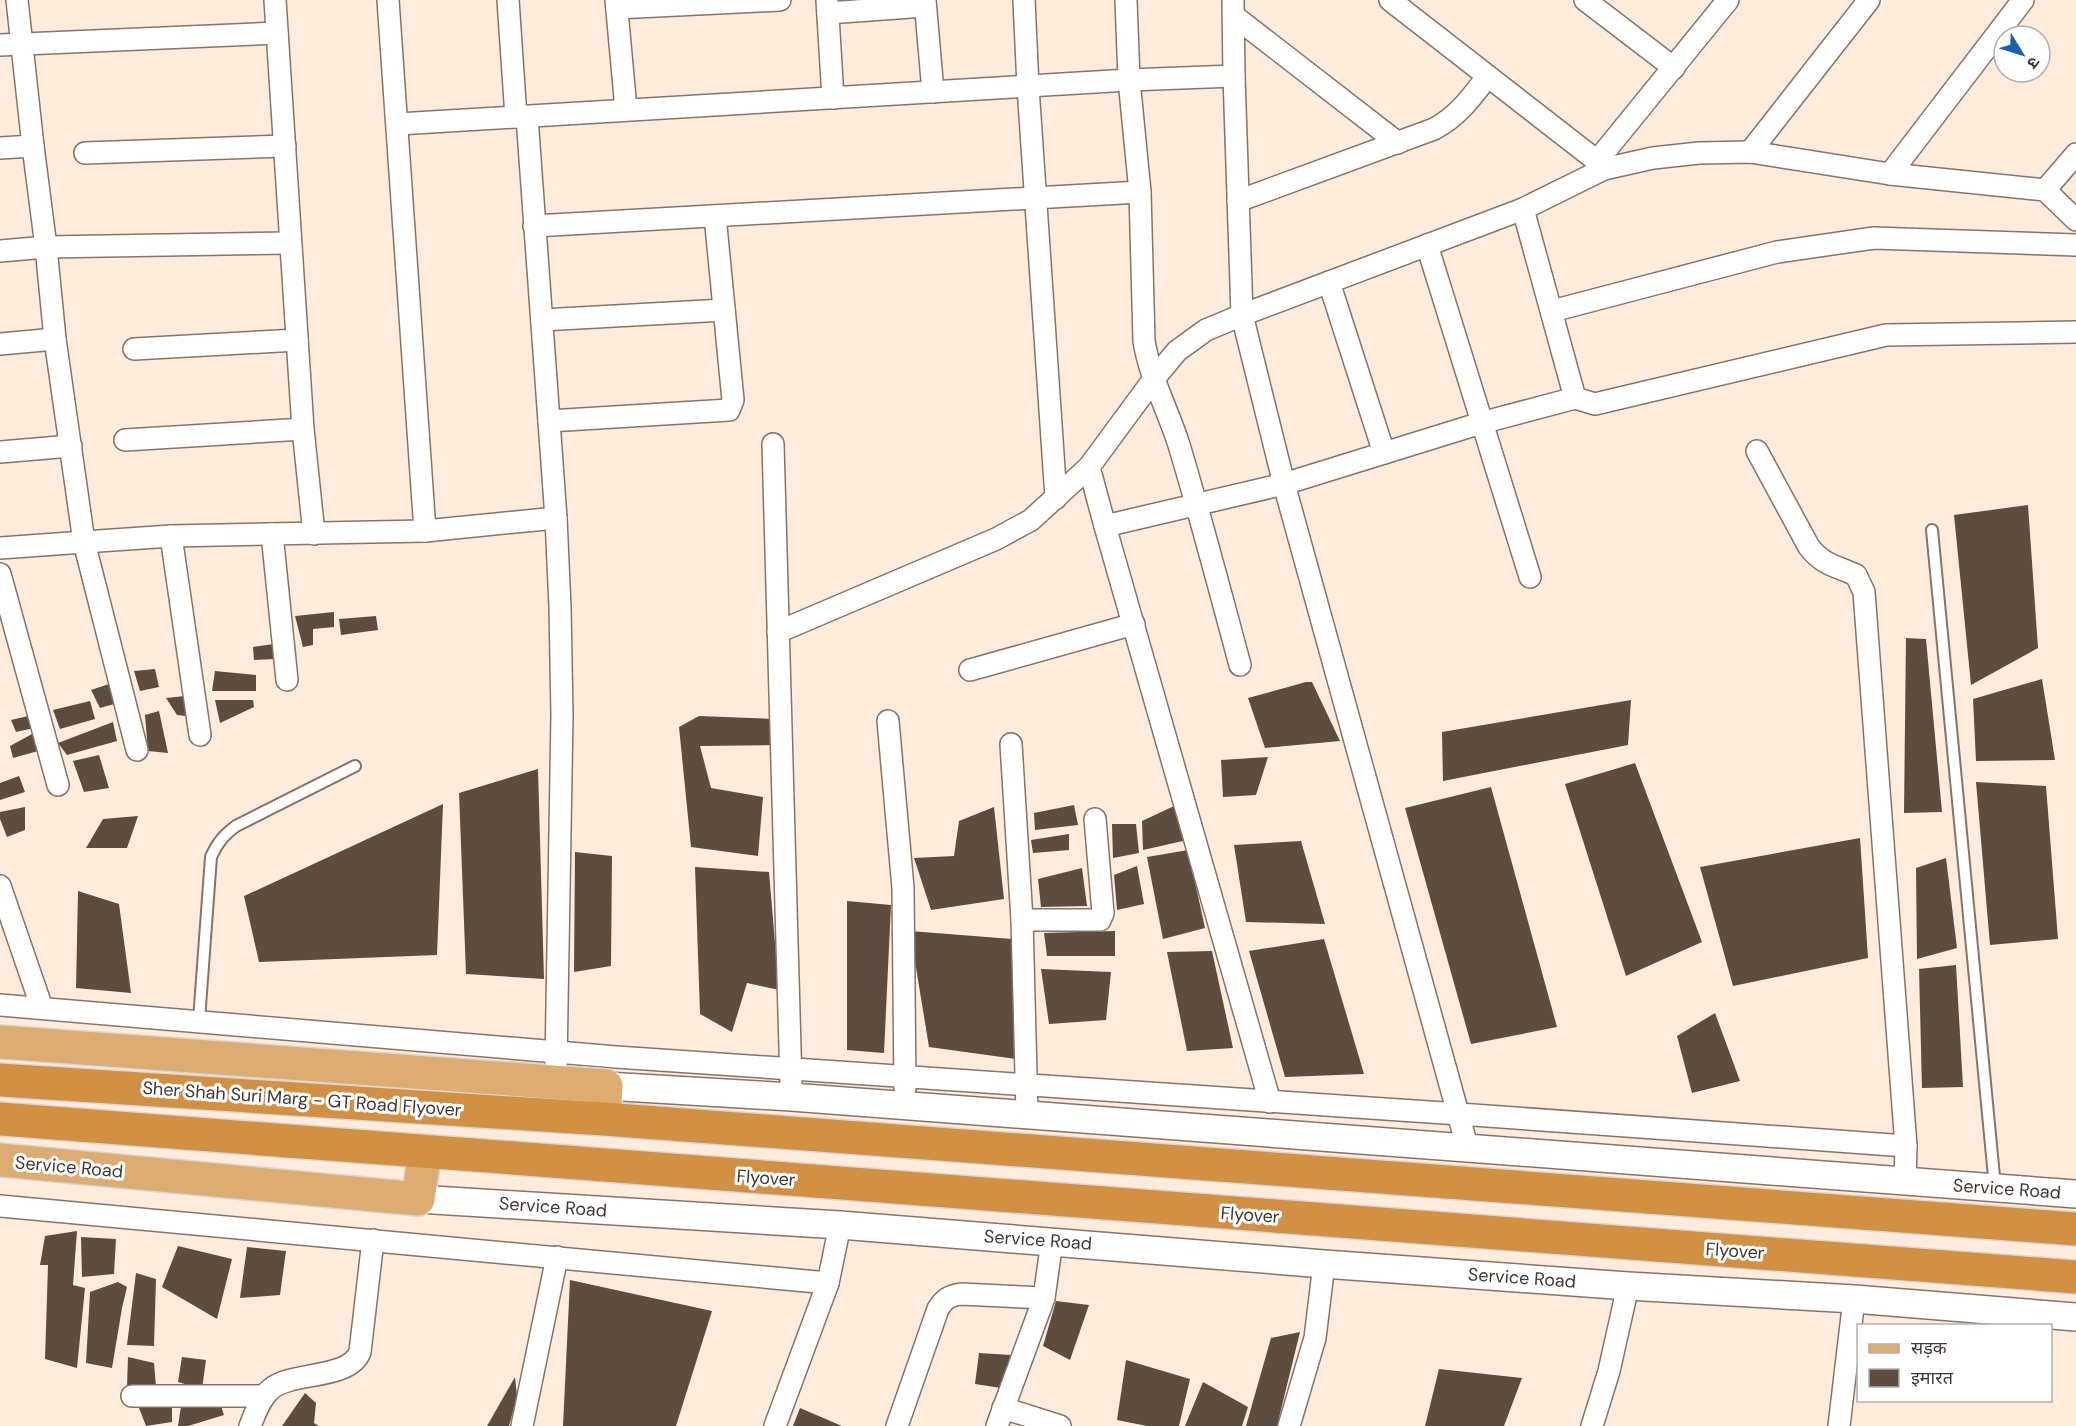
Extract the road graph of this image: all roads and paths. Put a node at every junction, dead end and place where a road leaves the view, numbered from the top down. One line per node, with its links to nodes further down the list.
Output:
1 (17, 0): 18 (street)
2 (275, 0): 17 (street)
3 (388, 0): 28 (street)
4 (508, 0): 27 (street)
5 (780, 0): 14 (street)
6 (1024, 0): 23 (street)
7 (1126, 0): 22 (street)
8 (1390, 0): 21 (street)
9 (1585, 0): 19 (street)
10 (1728, 0): 19 (street)
11 (1869, 0): 33 (street)
12 (2023, 0): 37 (street)
13 (925, 3): 15 (street); 24 (street)
14 (617, 4): 26 (street)
15 (828, 6): 25 (street)
16 (1233, 8): 20 (street); 29 (street)
17 (277, 33): 18 (street); 31 (street)
18 (10, 44): 30 (street)
19 (1674, 68): 36 (street)
20 (1234, 76): 22 (street); 41 (street)
21 (1488, 77): 29 (street); 36 (street)
22 (1129, 80): 23 (street); 39 (street)
23 (1028, 87): 24 (street); 40 (street)
24 (933, 92): 25 (street)
25 (833, 98): 26 (street)
26 (626, 109): 27 (street)
27 (521, 117): 28 (street); 45 (street)
28 (398, 124): 79 (street)
29 (1398, 143): 41 (street)
30 (33, 146): 32 (street); 49 (street)
31 (285, 146): 34 (street); 46 (street)
32 (0, 148)
33 (1750, 152): 36 (street); 37 (street)
34 (85, 153)
35 (2076, 154): 38 (street)
36 (1601, 165): 42 (street)
37 (1890, 174): 38 (street)
38 (2045, 190): 44 (street)
39 (1140, 192): 40 (street); 61 (street)
40 (1036, 198): 43 (street); 74 (street)
41 (1238, 201): 54 (street)
42 (1524, 209): 47 (street); 53 (street)
43 (715, 216): 45 (street); 52 (street)
44 (2076, 220)
45 (534, 226): 55 (street)
46 (290, 243): 49 (street); 58 (street)
47 (1427, 245): 51 (street); 64 (street)
48 (2076, 245): 53 (street)
49 (46, 247): 50 (street); 57 (street)
50 (0, 251)
51 (1329, 282): 54 (street); 71 (street)
52 (724, 310): 55 (street); 63 (street)
53 (1552, 311): 62 (street)
54 (1242, 315): 61 (street); 73 (street)
55 (542, 320): 63 (street)
56 (2076, 332): 62 (street)
57 (55, 339): 59 (street); 68 (street)
58 (297, 340): 60 (street); 65 (street)
59 (0, 344)
60 (134, 349)
61 (1153, 380): 72 (street); 75 (street)
62 (1575, 398): 64 (street)
63 (549, 421): 76 (street)
64 (1481, 423): 71 (street); 86 (street)
65 (303, 429): 66 (street); 81 (street)
66 (125, 440)
67 (773, 444): 88 (street)
68 (71, 446): 70 (street); 83 (street)
69 (1757, 451): 119 (street)
70 (0, 452)
71 (1384, 453): 73 (street)
72 (1089, 467): 74 (street); 77 (street)
73 (1284, 484): 75 (street); 115 (street)
74 (1056, 498): 88 (street)
75 (1197, 504): 77 (street); 89 (street)
76 (556, 518): 79 (street); 105 (street)
77 (1105, 526): 87 (street)
78 (1932, 530): 123 (lane)
79 (425, 531): 81 (street)
80 (272, 534): 81 (street); 82 (street); 91 (street)
81 (314, 534)
82 (171, 536): 83 (street); 93 (street)
83 (84, 542): 84 (street); 95 (street)
84 (0, 549)
85 (0, 574): 97 (street)
86 (1530, 577)
87 (1134, 624): 90 (street); 112 (street)
88 (778, 632): 106 (street)
89 (1240, 665)
90 (970, 670)
91 (287, 680)
92 (888, 721): 107 (street)
93 (200, 735)
94 (1011, 744): 100 (street)
95 (136, 750)
96 (355, 766): 103 (lane)
97 (58, 785)
98 (1095, 819): 100 (street)
99 (0, 886): 102 (street)
100 (1022, 920): 109 (street)
101 (0, 1005): 102 (street)
102 (42, 1008): 103 (street)
103 (199, 1020): 105 (street)
104 (0, 1042): 105 (main road, Service Road)
105 (556, 1067): 106 (street); 110 (main road, Service Road)
106 (791, 1070): 107 (street); 111 (street)
107 (906, 1077): 109 (street); 113 (street)
108 (0, 1080): 117 (highway, Sher Shah Suri Marg - GT Road Flyover)
109 (1027, 1084): 112 (street); 114 (street)
110 (606, 1086): 111 (street, Service Road); 117 (main road)
111 (791, 1096): 113 (street, Service Road)
112 (1270, 1102): 115 (street)
113 (905, 1105): 114 (street, Service Road)
114 (1027, 1114): 118 (street, Service Road)
115 (1459, 1114): 118 (street); 119 (street)
116 (0, 1119): 120 (highway)
117 (604, 1119): 128 (highway)
118 (1467, 1146): 122 (street, Service Road)
119 (1906, 1146): 122 (street)
120 (425, 1152): 125 (main road); 133 (highway, Flyover)
121 (0, 1160): 125 (main road, Service Road)
122 (1905, 1182): 123 (street, Service Road)
123 (1995, 1188): 124 (street, Service Road)
124 (2076, 1194)
125 (418, 1199): 127 (street, Service Road)
126 (0, 1206): 129 (street)
127 (840, 1225): 130 (street, Service Road); 134 (street)
128 (2076, 1229)
129 (373, 1240): 131 (street); 140 (street)
130 (1052, 1241): 132 (street, Service Road); 136 (street)
131 (557, 1257): 134 (street); 143 (street)
132 (1324, 1264): 135 (street, Service Road); 147 (street)
133 (2076, 1277)
134 (828, 1283): 144 (street)
135 (1628, 1286): 137 (street, Service Road); 148 (street)
136 (1044, 1298): 141 (street); 145 (street)
137 (1854, 1299): 138 (street, Service Road); 149 (street)
138 (2076, 1317)
139 (132, 1396): 140 (street)
140 (264, 1396): 142 (street)
141 (1000, 1417): 146 (street)
142 (250, 1426)
143 (522, 1426)
144 (775, 1426)
145 (897, 1426)
146 (1060, 1426)
147 (1289, 1426)
148 (1592, 1426)
149 (1839, 1426)

